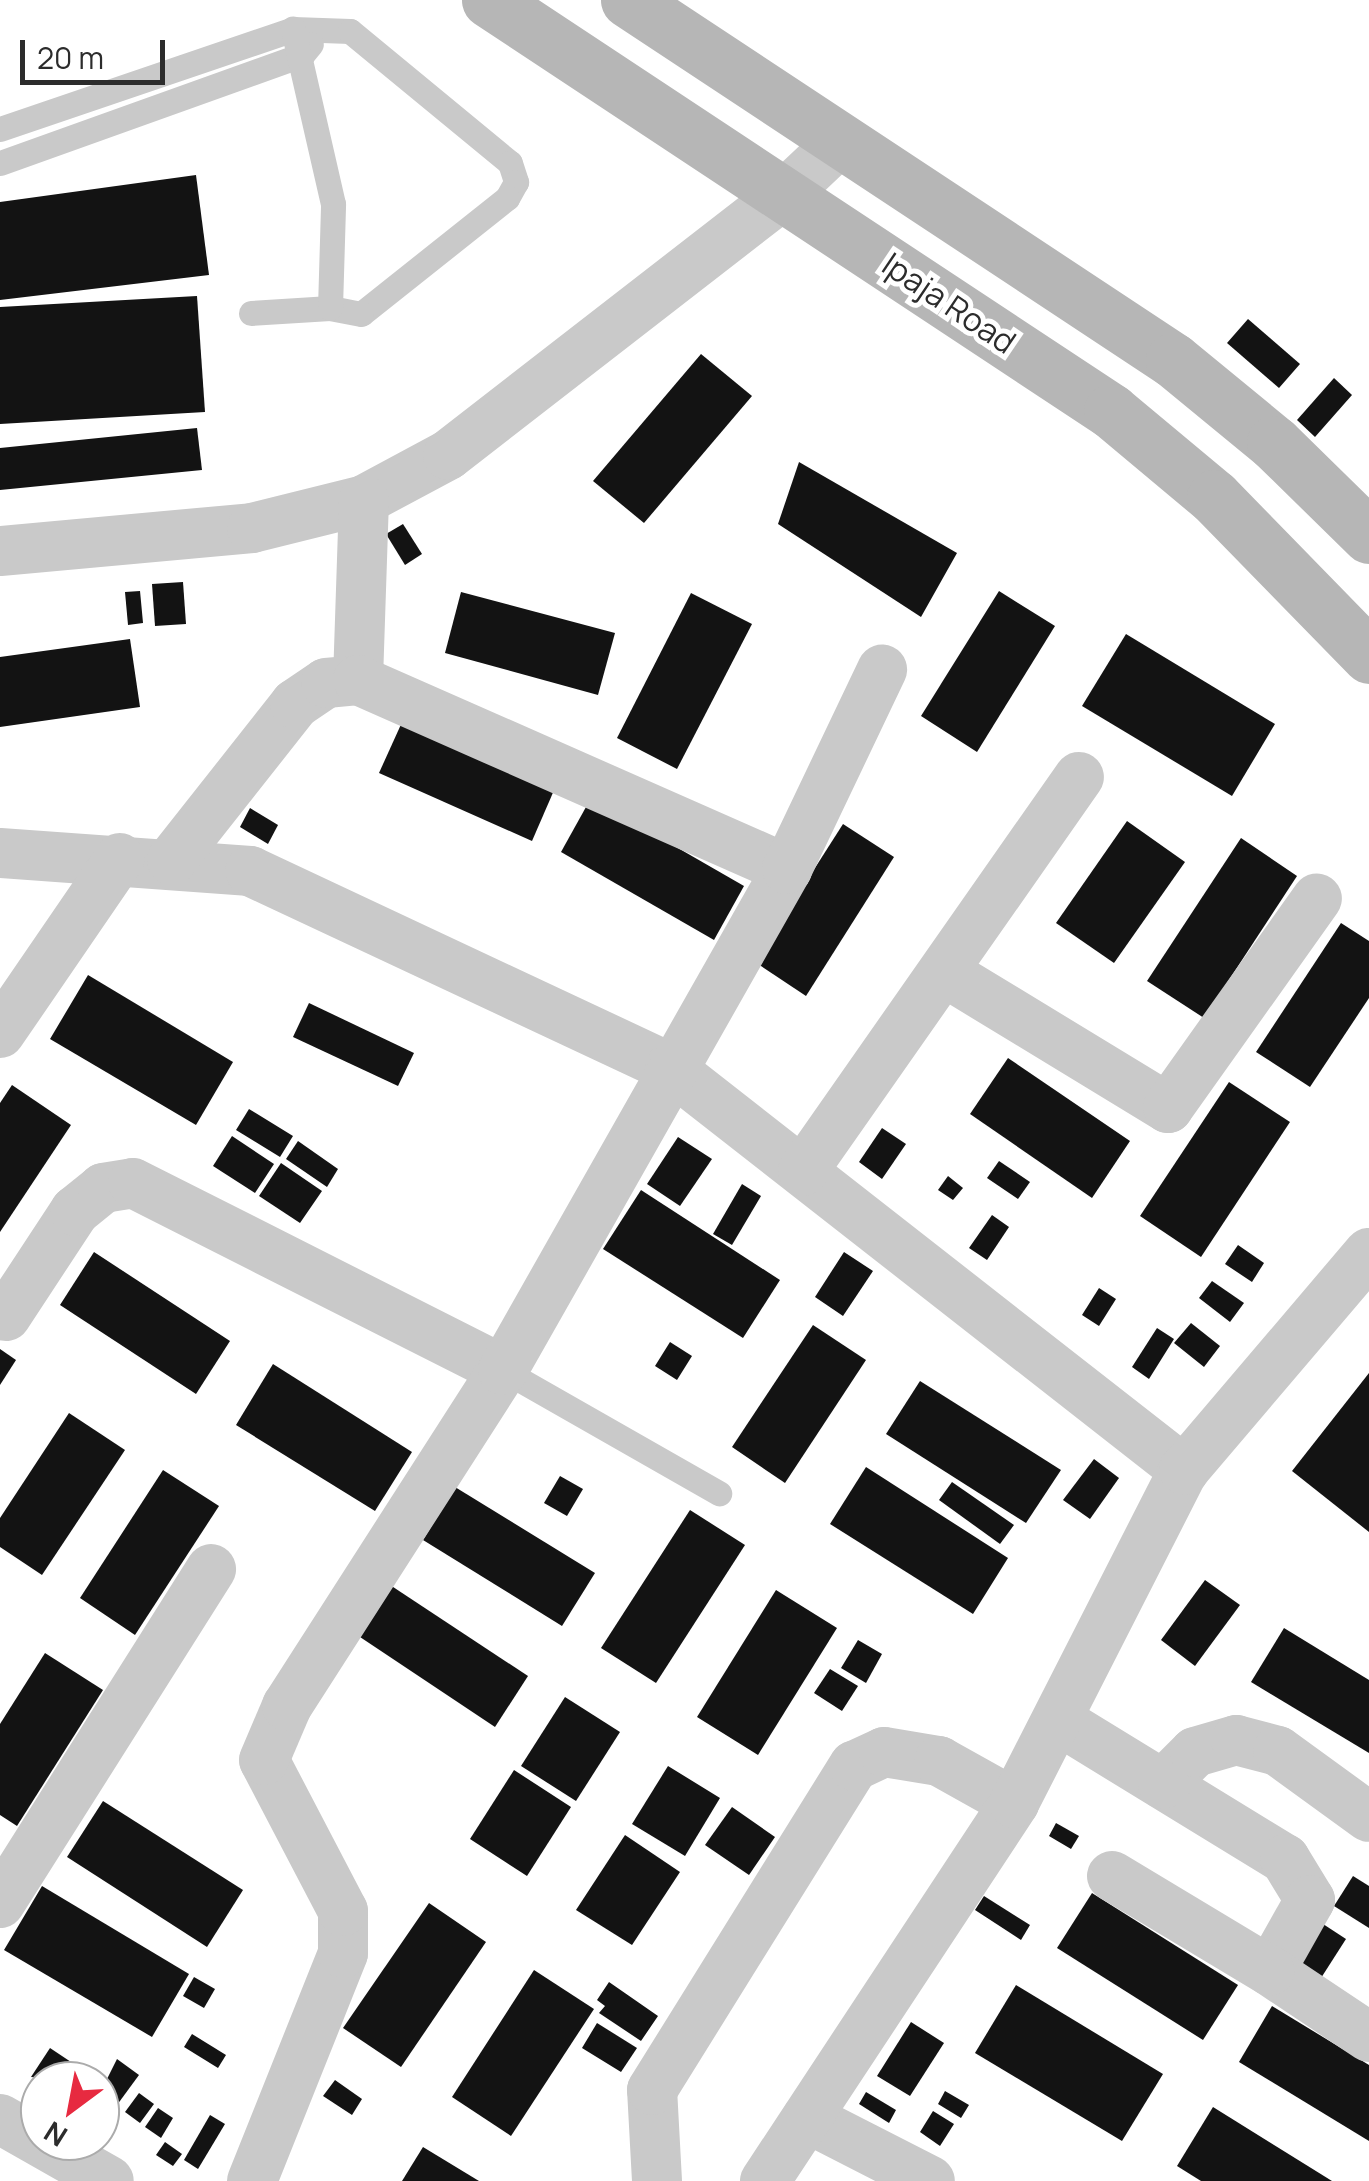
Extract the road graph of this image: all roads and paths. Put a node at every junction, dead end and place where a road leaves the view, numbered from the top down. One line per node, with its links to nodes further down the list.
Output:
1 (489, 0): 9 (main road, Ipaja Road)
2 (651, 4): 7 (main road)
3 (293, 29): 4 (lane); 5 (lane); 6 (lane)
4 (321, 32): 5 (lane); 10 (lane)
5 (302, 54): 8 (lane); 10 (lane)
6 (0, 129)
7 (842, 140): 9 (street); 13 (main road)
8 (0, 163)
9 (786, 193): 12 (street); 15 (main road, Ipaja Road)
10 (330, 308): 11 (lane)
11 (251, 313)
12 (364, 500): 14 (street); 17 (street)
13 (1369, 536)
14 (0, 551)
15 (1369, 656)
16 (882, 670): 22 (street)
17 (358, 680): 21 (street); 22 (street)
18 (1079, 777): 24 (street)
19 (0, 853): 20 (street)
20 (120, 858): 21 (street); 25 (street)
21 (172, 860): 26 (street)
22 (787, 869): 26 (street)
23 (1317, 898): 24 (street)
24 (946, 972): 27 (street)
25 (0, 1033)
26 (670, 1068): 27 (street); 30 (street)
27 (803, 1171): 31 (street)
28 (1369, 1253): 31 (street)
29 (6, 1316): 30 (street)
30 (503, 1370): 32 (lane); 45 (street)
31 (1184, 1470): 34 (street)
32 (718, 1492)
33 (211, 1569): 39 (street)
34 (1060, 1722): 35 (street); 36 (street)
35 (1163, 1784): 37 (street); 40 (street)
36 (1014, 1803): 42 (street); 46 (street)
37 (1369, 1817)
38 (1112, 1876): 40 (street)
39 (0, 1903)
40 (1270, 1970): 41 (street)
41 (1369, 2037)
42 (807, 2118): 47 (street); 48 (street)
43 (0, 2119): 44 (street)
44 (109, 2181)
45 (252, 2181)
46 (657, 2181)
47 (766, 2181)
48 (930, 2181)

